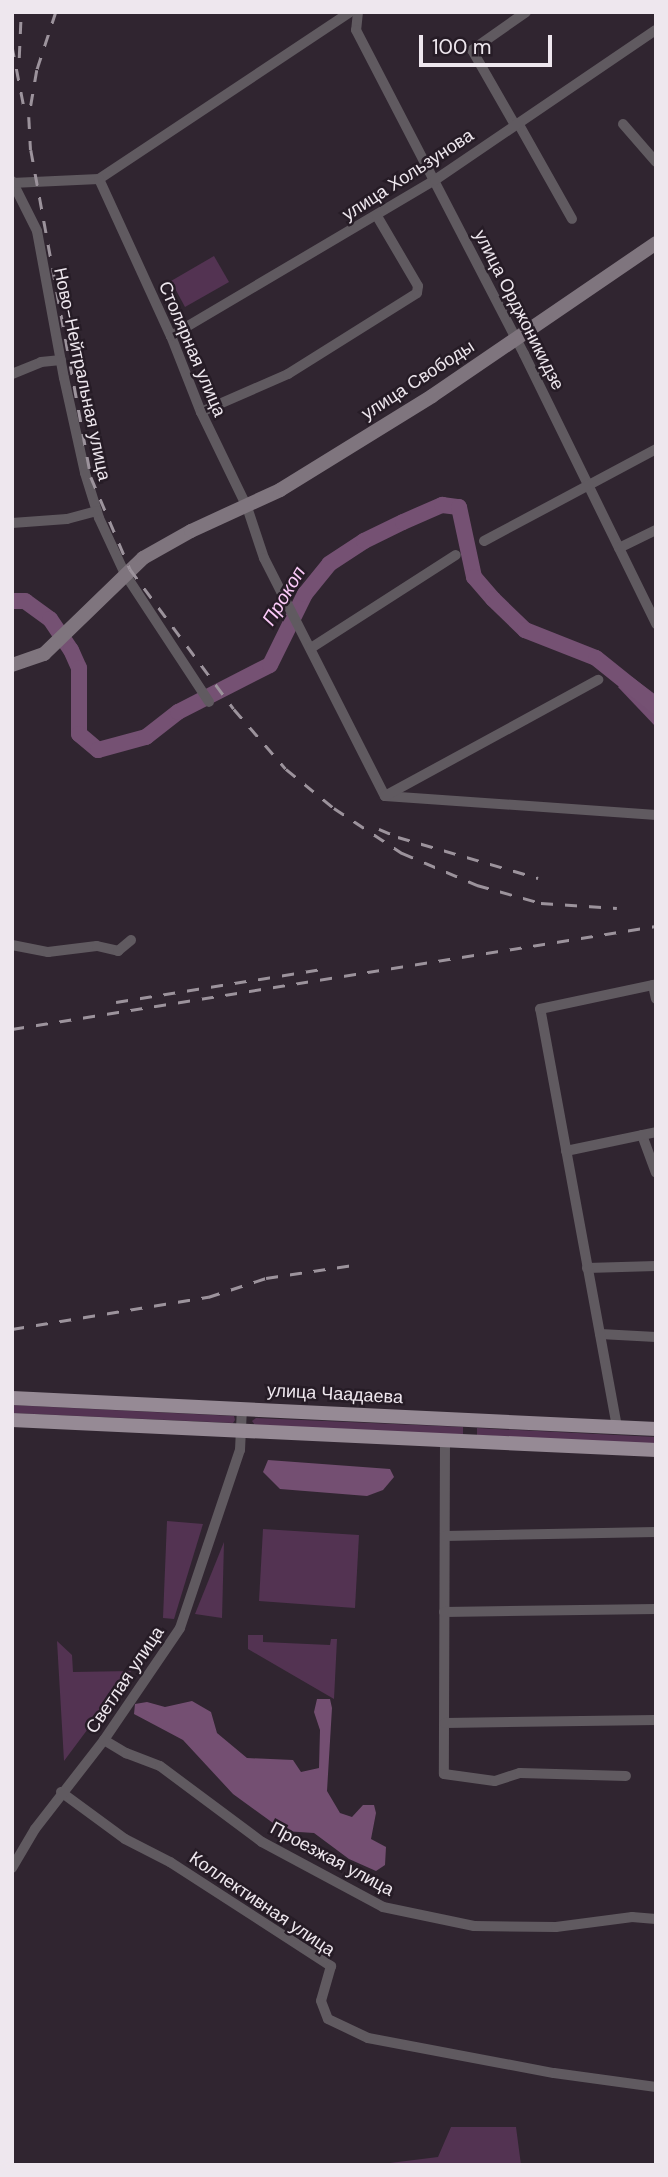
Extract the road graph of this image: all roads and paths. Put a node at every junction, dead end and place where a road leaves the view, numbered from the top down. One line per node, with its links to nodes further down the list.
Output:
1 (349, 12): 8 (street)
2 (358, 12): 9 (street, улица Орджоникидзе)
3 (526, 12): 5 (street)
4 (656, 30): 5 (street, улица Хользунова)
5 (516, 124): 9 (street, улица Хользунова); 12 (street)
6 (623, 124): 7 (street)
7 (656, 162)
8 (99, 179): 10 (street); 14 (street, Столярная улица)
9 (435, 180): 11 (street, улица Хользунова); 15 (street, улица Орджоникидзе)
10 (13, 182): 16 (street, Ново-Нейтральная улица)
11 (377, 216): 14 (street, улица Хользунова); 18 (street)
12 (572, 219)
13 (656, 243): 15 (main road, улица Свободы)
14 (171, 336): 18 (street, Столярная улица)
15 (516, 338): 20 (street, улица Орджоникидзе); 21 (main road, улица Свободы)
16 (61, 360): 17 (street); 22 (street, Ново-Нейтральная улица)
17 (12, 374)
18 (201, 412): 21 (street, Столярная улица)
19 (656, 449): 20 (street)
20 (588, 485): 25 (street); 26 (street, улица Орджоникидзе)
21 (247, 507): 28 (main road, улица Свободы); 30 (street, Столярная улица)
22 (97, 511): 23 (street); 28 (street, Ново-Нейтральная улица)
23 (12, 523)
24 (656, 530): 26 (street)
25 (484, 541)
26 (619, 548): 29 (street, улица Орджоникидзе)
27 (456, 555): 30 (street)
28 (125, 574): 31 (main road, улица Свободы); 33 (street, Ново-Нейтральная улица)
29 (656, 624)
30 (311, 648): 34 (street)
31 (12, 665)
32 (598, 680): 34 (street)
33 (209, 702)
34 (385, 796): 35 (street)
35 (656, 815)
36 (131, 940): 37 (street)
37 (12, 945)
38 (656, 999): 41 (street)
39 (656, 1132): 40 (street)
40 (642, 1135): 41 (street); 42 (street)
41 (566, 1151): 44 (street)
42 (656, 1173)
43 (656, 1266): 44 (street)
44 (587, 1268): 45 (street)
45 (600, 1334): 46 (street); 50 (street)
46 (656, 1336)
47 (12, 1398): 48 (main road, улица Чаадаева)
48 (242, 1408): 50 (main road, улица Чаадаева); 52 (street, Светлая улица)
49 (12, 1420): 52 (main road)
50 (617, 1427): 51 (main road, улица Чаадаева)
51 (656, 1429)
52 (241, 1430): 53 (main road); 61 (street, Светлая улица)
53 (445, 1439): 54 (main road); 56 (street)
54 (656, 1450)
55 (656, 1532): 56 (street)
56 (445, 1536): 58 (street)
57 (656, 1609): 58 (street)
58 (444, 1612): 60 (street)
59 (656, 1720): 60 (street)
60 (445, 1723): 62 (street)
61 (104, 1740): 63 (street, Светлая улица); 65 (street, Проезжая улица)
62 (626, 1776)
63 (61, 1792): 64 (street, Светлая улица); 66 (street, Коллективная улица)
64 (12, 1868)
65 (656, 1919)
66 (656, 2087)

